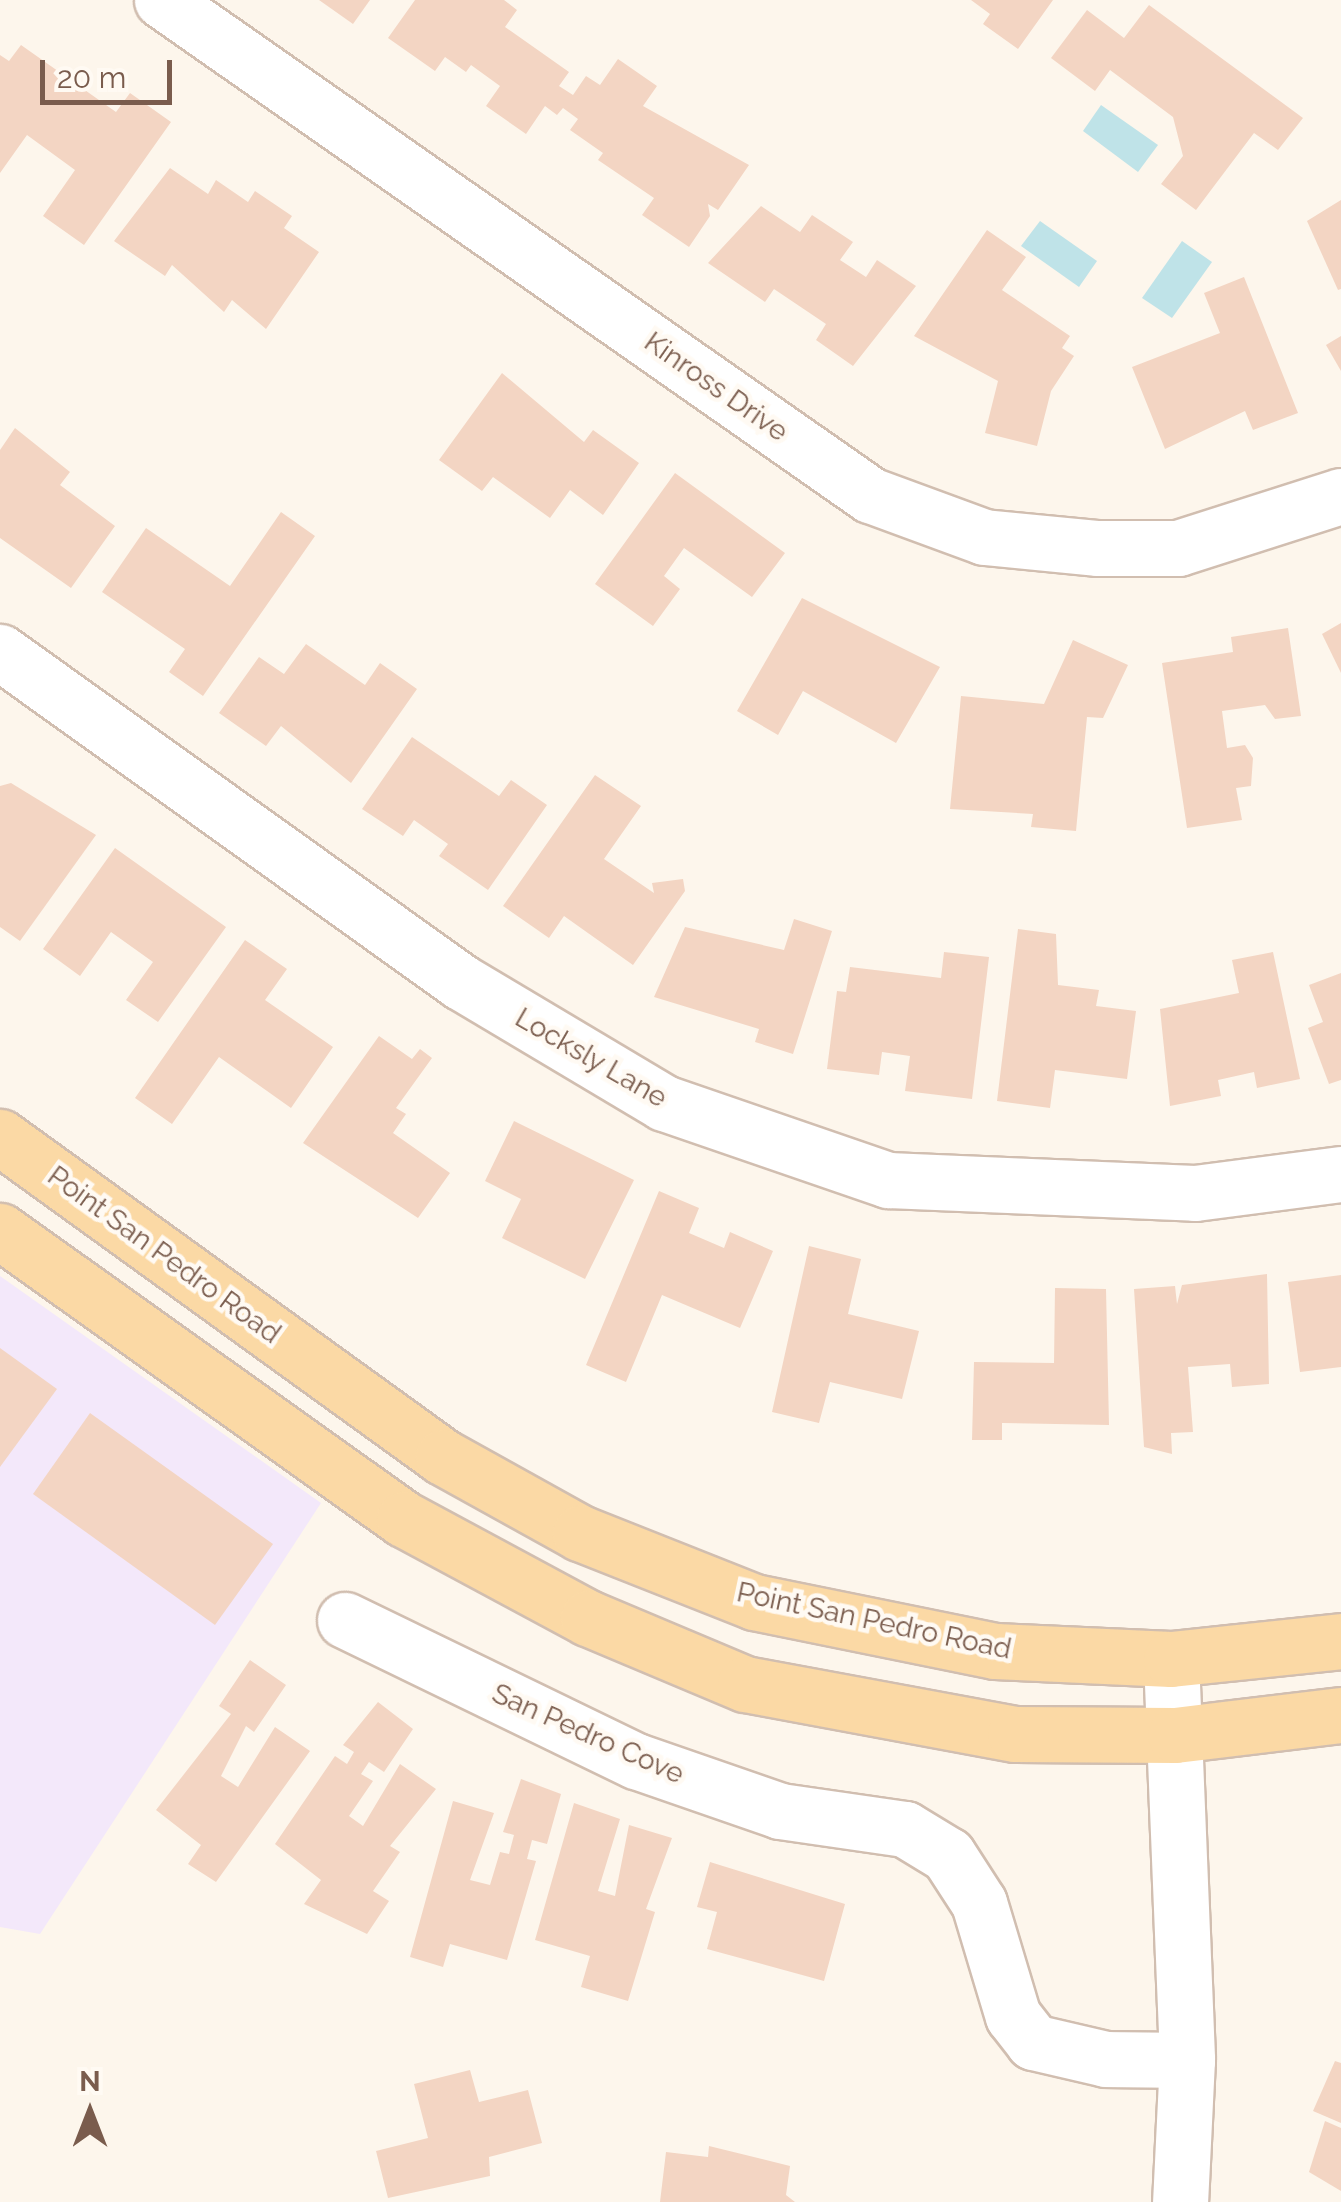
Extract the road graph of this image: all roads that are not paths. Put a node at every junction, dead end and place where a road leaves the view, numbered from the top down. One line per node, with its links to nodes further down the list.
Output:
1 (162, 0): 2 (street, Kinross Drive)
2 (1341, 496)
3 (0, 652): 5 (street, Locksly Lane)
4 (0, 1137): 9 (main road, Point San Pedro Road)
5 (1341, 1174)
6 (0, 1231): 11 (main road)
7 (345, 1620): 12 (street, San Pedro Cove)
8 (1341, 1641): 9 (main road, Point San Pedro Road)
9 (1171, 1659): 11 (street)
10 (1341, 1715): 11 (main road)
11 (1175, 1735): 12 (street)
12 (1187, 2060): 13 (street)
13 (1180, 2202)

